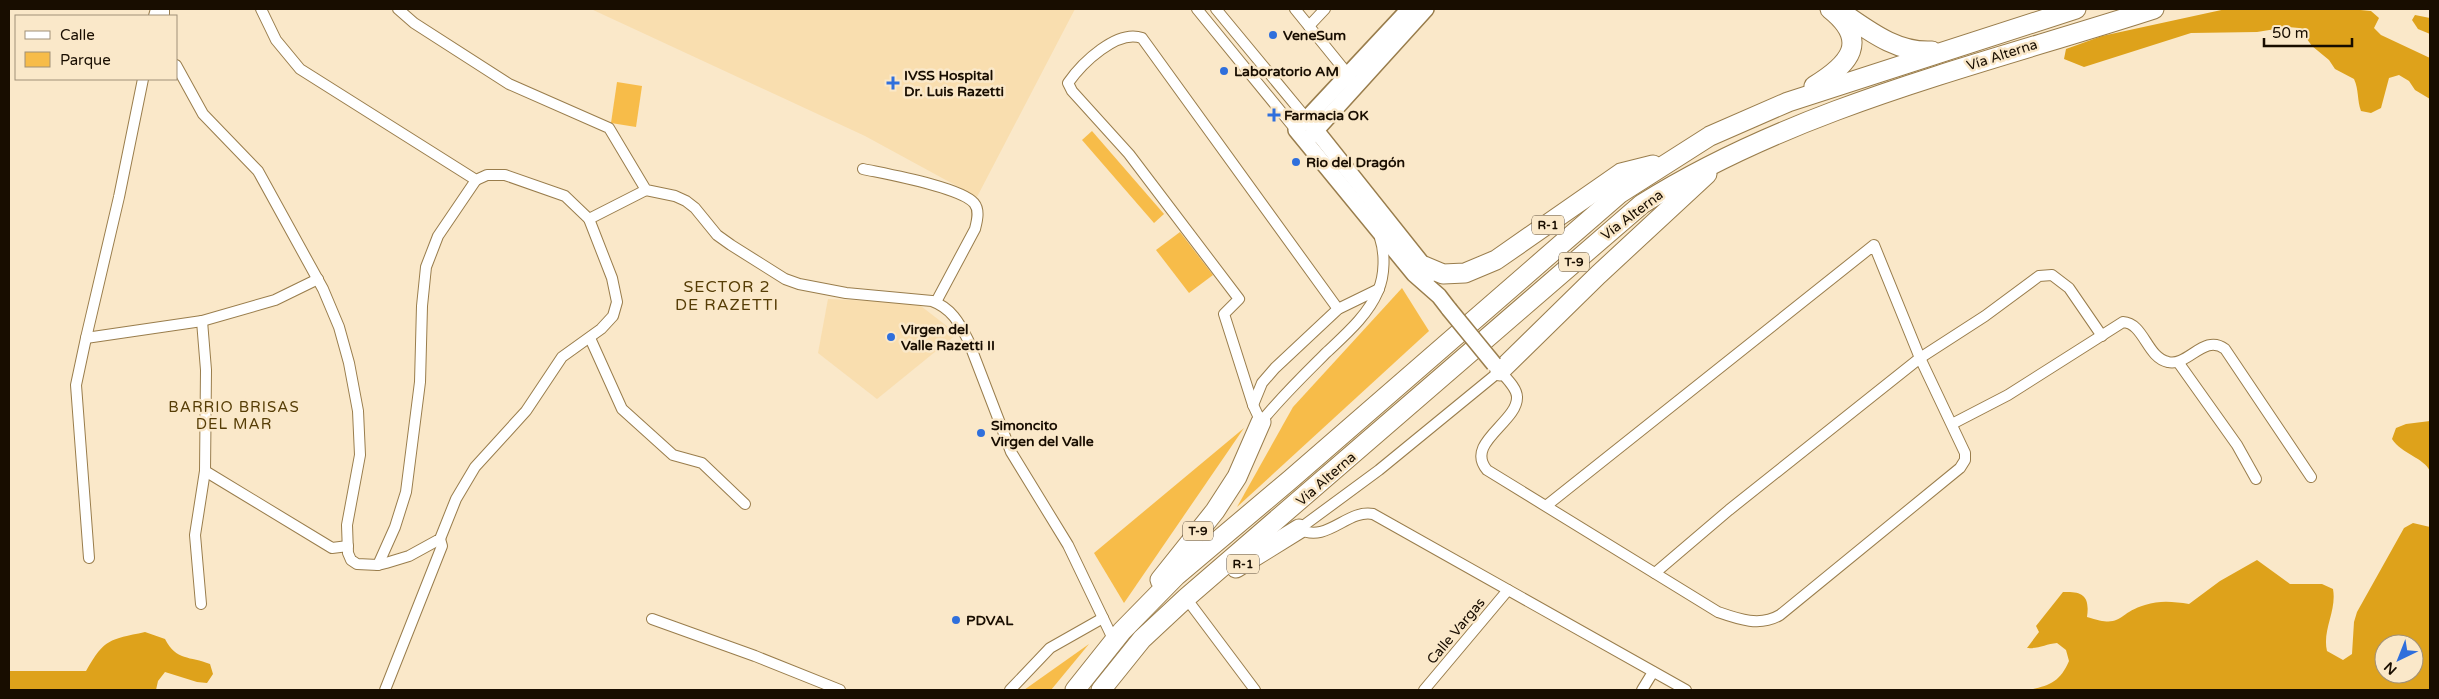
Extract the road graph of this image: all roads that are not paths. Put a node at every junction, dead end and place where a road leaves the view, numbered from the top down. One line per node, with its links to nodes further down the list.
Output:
1 (261, 9): 24 (street)
2 (398, 9): 25 (street)
3 (1197, 9): 20 (street)
4 (1216, 9): 19 (street)
5 (1295, 9): 13 (street)
6 (1325, 9): 13 (street)
7 (1409, 9): 16 (main road)
8 (1426, 9): 16 (main road)
9 (1830, 9): 18 (highway, T-9)
10 (1836, 9): 14 (highway)
11 (2076, 9): 14 (highway, Vía Alterna / T-9)
12 (2154, 9): 21 (highway, Vía Alterna / T-9)
13 (1310, 26): 16 (street)
14 (1948, 50): 18 (highway, Vía Alterna / T-9)
15 (178, 69): 29 (street)
16 (1353, 79): 19 (main road)
17 (142, 80): 36 (street)
18 (1788, 102): 22 (highway, Vía Alterna / T-9)
19 (1311, 124): 20 (main road); 28 (main road)
20 (1301, 136): 27 (main road)
21 (1728, 157): 40 (highway, T-9); 55 (highway, Vía Alterna / T-9)
22 (1668, 161): 28 (highway, R-1); 59 (highway, Vía Alterna / T-9)
23 (863, 169): 32 (street)
24 (476, 180): 26 (street); 52 (street)
25 (646, 190): 26 (street); 32 (street)
26 (589, 219): 37 (street)
27 (1376, 228): 30 (street, T-9); 31 (main road)
28 (1424, 266): 31 (main road)
29 (318, 279): 34 (street); 50 (street)
30 (1379, 290): 33 (street); 41 (street, T-9)
31 (1439, 296): 40 (main road, bridge)
32 (936, 302): 57 (street)
33 (1338, 309): 41 (street); 41 (street)
34 (202, 321): 36 (street); 43 (street)
35 (2102, 336): 38 (street); 39 (street); 42 (street)
36 (86, 338): 51 (street)
37 (590, 338): 46 (street); 49 (street)
38 (1920, 358): 42 (street); 47 (street); 53 (street)
39 (2178, 362): 44 (street); 45 (street)
40 (1497, 368): 47 (street); 48 (street, R-1)
41 (1257, 414): 59 (highway, T-9)
42 (1952, 424): 53 (street)
43 (205, 471): 50 (street); 56 (street)
44 (2311, 477)
45 (2256, 479)
46 (745, 504)
47 (1546, 506): 53 (street)
48 (1300, 529): 54 (street); 55 (highway, R-1)
49 (440, 540): 52 (street); 61 (street)
50 (348, 546): 52 (street)
51 (89, 558)
52 (378, 565)
53 (1655, 573)
54 (1508, 590): 60 (street); 67 (street, Calle Vargas)
55 (1186, 598): 65 (highway, Vía Alterna / T-9); 66 (street)
56 (201, 604)
57 (1103, 618): 59 (street); 63 (street)
58 (652, 619): 62 (street)
59 (1118, 636): 64 (highway, Vía Alterna / T-9)
60 (1653, 672): 68 (street); 69 (street)
61 (385, 690)
62 (840, 690)
63 (1010, 690)
64 (1075, 690)
65 (1100, 690)
66 (1255, 690)
67 (1424, 690)
68 (1642, 690)
69 (1686, 690)

